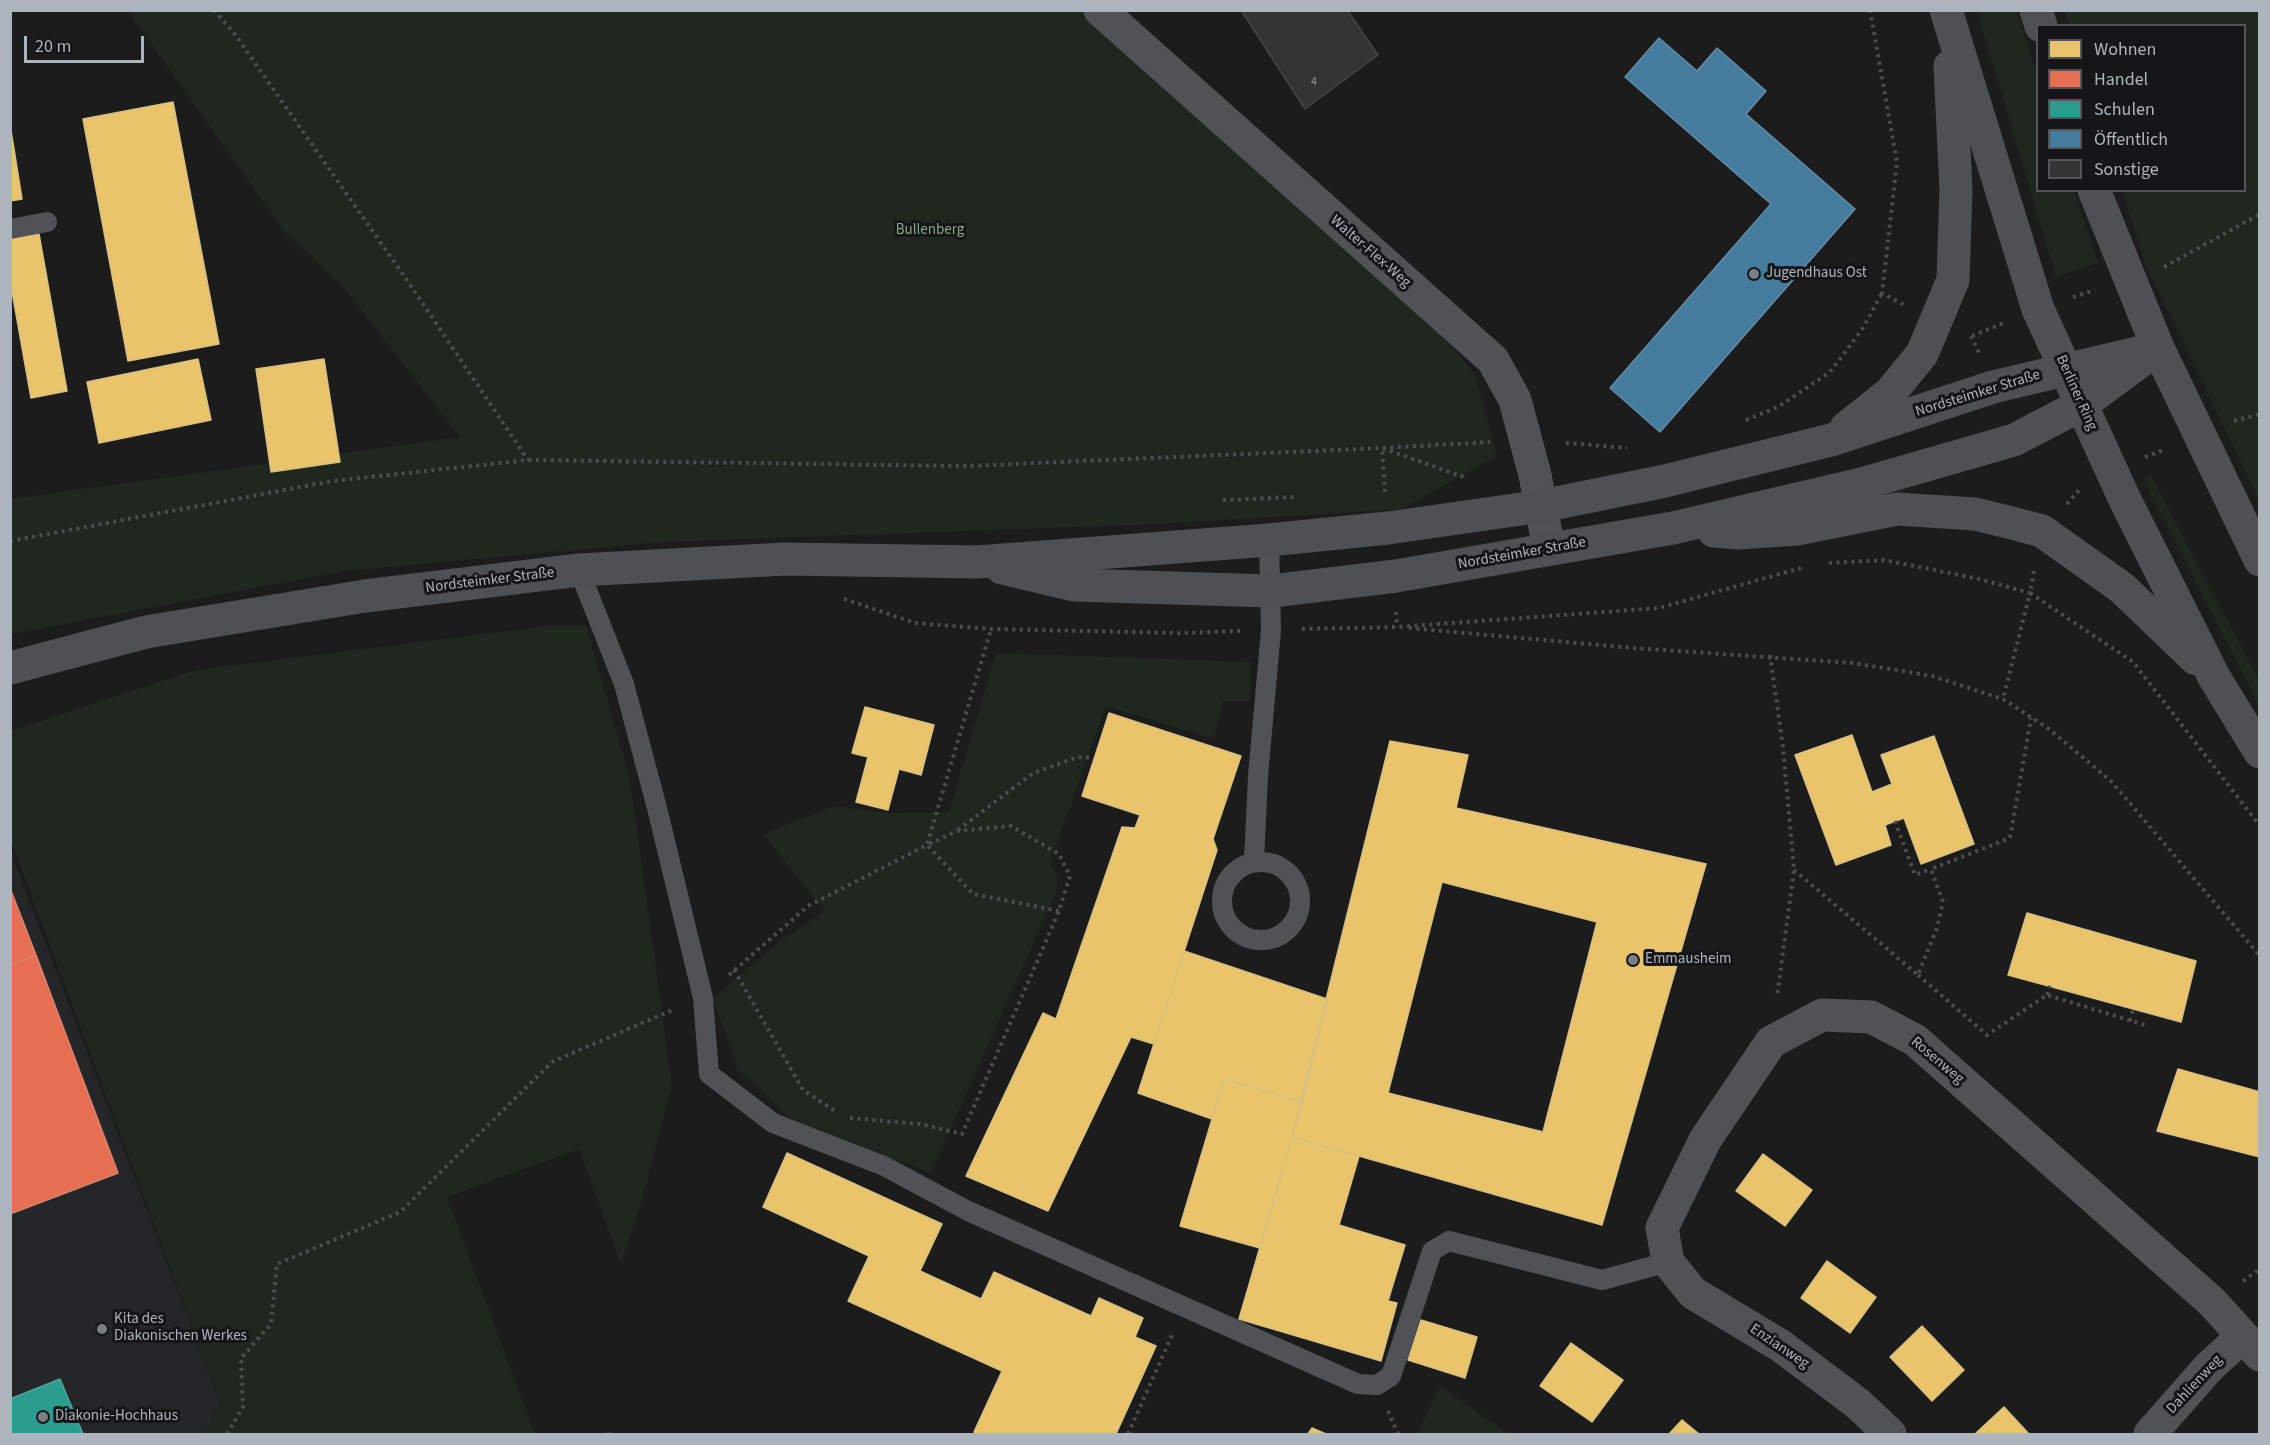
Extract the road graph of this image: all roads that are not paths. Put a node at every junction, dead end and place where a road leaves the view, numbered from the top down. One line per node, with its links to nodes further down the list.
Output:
1 (1100, 10): 10 (street, Walter-Flex-Weg)
2 (1947, 13): 7 (street, Berliner Ring); 9 (street)
3 (2095, 192): 6 (street)
4 (47, 222): 5 (lane)
5 (10, 229)
6 (2158, 348): 7 (street, Nordsteimker Straße); 8 (street, Nordsteimker Straße); 14 (street)
7 (2065, 369): 8 (street, Berliner Ring); 9 (street, Nordsteimker Straße)
8 (2081, 405): 11 (street, Nordsteimker Straße); 19 (street, Berliner Ring)
9 (1831, 440): 10 (street, Nordsteimker Straße)
10 (1542, 506): 12 (street, Nordsteimker Straße); 13 (street, Walter-Flex-Weg)
11 (1673, 528): 13 (street, Nordsteimker Straße); 19 (street)
12 (1269, 540): 15 (street, Nordsteimker Straße); 17 (lane)
13 (1548, 549): 17 (street, Nordsteimker Straße)
14 (2259, 560)
15 (977, 562): 16 (street, Nordsteimker Straße); 17 (street, Nordsteimker Straße)
16 (579, 570): 18 (street, Nordsteimker Straße); 22 (lane)
17 (1272, 591): 21 (lane)
18 (10, 668)
19 (2214, 676): 20 (street, Berliner Ring)
20 (2259, 752)
21 (1254, 861): 21 (lane)
22 (1668, 1262): 23 (street, Rosenweg); 24 (street, Enzianweg)
23 (2251, 1346): 25 (street, Dahlienweg)
24 (1890, 1434)
25 (2150, 1434)

